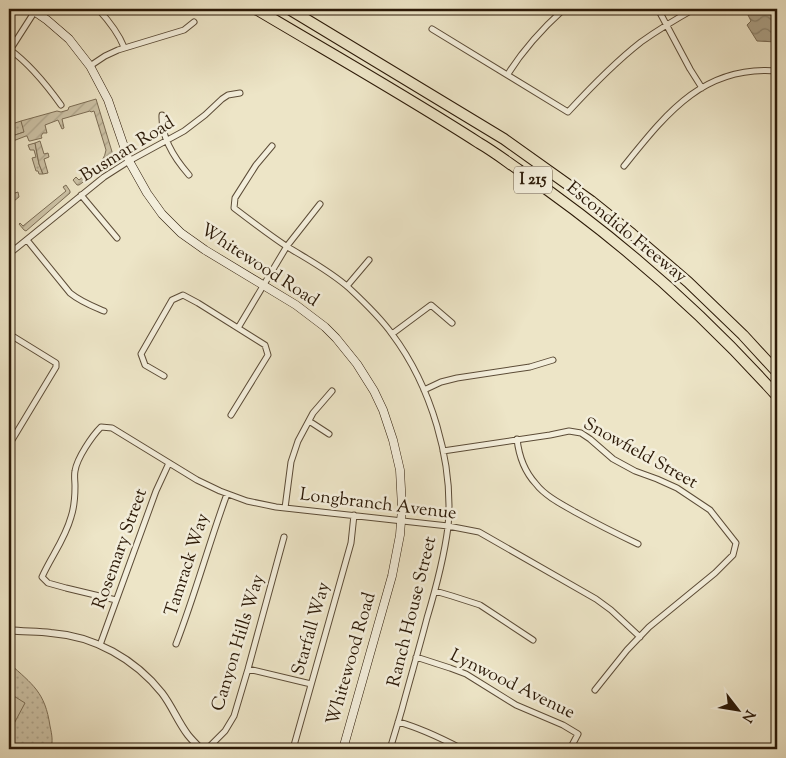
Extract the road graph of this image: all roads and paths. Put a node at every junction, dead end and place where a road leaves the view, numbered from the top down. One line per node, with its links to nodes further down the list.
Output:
1 (98, 9): 11 (street)
2 (256, 9): 44 (highway, Escondido Freeway / I 215)
3 (289, 9): 40 (highway, Escondido Freeway / I 215)
4 (564, 9): 15 (street)
5 (658, 9): 9 (street)
6 (694, 9): 9 (street)
7 (33, 10): 12 (street); 13 (main road, Whitewood Road)
8 (194, 22): 11 (street)
9 (666, 25): 15 (street); 16 (street)
10 (432, 29): 15 (street)
11 (124, 47): 13 (street)
12 (10, 49): 18 (street)
13 (90, 66): 22 (main road, Whitewood Road)
14 (777, 72): 16 (street)
15 (508, 74)
16 (702, 88): 23 (street)
17 (240, 93): 20 (street, Busman Road)
18 (61, 105)
19 (162, 115): 20 (street)
20 (166, 141): 22 (street, Busman Road); 24 (street)
21 (272, 146): 29 (street, Ranch House Street)
22 (129, 161): 25 (street, Busman Road); 32 (main road, Whitewood Road)
23 (624, 166)
24 (189, 175)
25 (81, 195): 27 (street); 28 (street, Busman Road)
26 (320, 204): 29 (street)
27 (117, 238)
28 (27, 240): 30 (street, Busman Road); 34 (street)
29 (287, 246): 32 (street); 33 (street, Ranch House Street)
30 (9, 254)
31 (369, 260): 33 (street)
32 (263, 285): 36 (street); 55 (main road, Whitewood Road)
33 (347, 286): 38 (street, Ranch House Street)
34 (104, 311)
35 (452, 323): 38 (street)
36 (238, 328): 41 (street); 45 (street)
37 (9, 334): 49 (street)
38 (392, 334): 42 (street, Ranch House Street)
39 (553, 360): 42 (street)
40 (777, 372)
41 (164, 376)
42 (424, 390): 50 (street, Ranch House Street)
43 (332, 392): 46 (street)
44 (777, 396)
45 (231, 416)
46 (309, 421): 47 (street); 53 (street)
47 (329, 434)
48 (517, 439): 50 (street); 58 (street); 62 (street, Snowfield Street)
49 (9, 445)
50 (442, 450): 56 (street, Ranch House Street)
51 (169, 463): 52 (street, Longbranch Avenue); 60 (street, Rosemary Street); 60 (street, Longbranch Avenue)
52 (227, 494): 53 (street, Longbranch Avenue); 64 (street, Tamrack Way)
53 (285, 508): 54 (street, Longbranch Avenue)
54 (354, 515): 55 (street, Longbranch Avenue); 68 (street, Starfall Way)
55 (402, 520): 56 (street, Longbranch Avenue); 74 (main road, Whitewood Road)
56 (448, 526): 59 (street, Ranch House Street); 62 (street, Longbranch Avenue)
57 (284, 537): 67 (street, Canyon Hills Way)
58 (638, 544)
59 (435, 591): 63 (street); 66 (street, Ranch House Street)
60 (116, 600): 65 (street, Rosemary Street)
61 (9, 630): 65 (street)
62 (640, 637): 69 (street, Snowfield Street)
63 (533, 640)
64 (176, 644)
65 (100, 645): 71 (street)
66 (416, 657): 70 (street, Ranch House Street); 77 (street, Lynwood Avenue)
67 (248, 669): 68 (street); 72 (street, Canyon Hills Way)
68 (311, 684): 73 (street, Starfall Way)
69 (595, 690)
70 (398, 722): 75 (street, Ranch House Street); 76 (street)
71 (201, 749)
72 (207, 749)
73 (293, 749)
74 (343, 749)
75 (390, 749)
76 (462, 749)
77 (570, 749)

